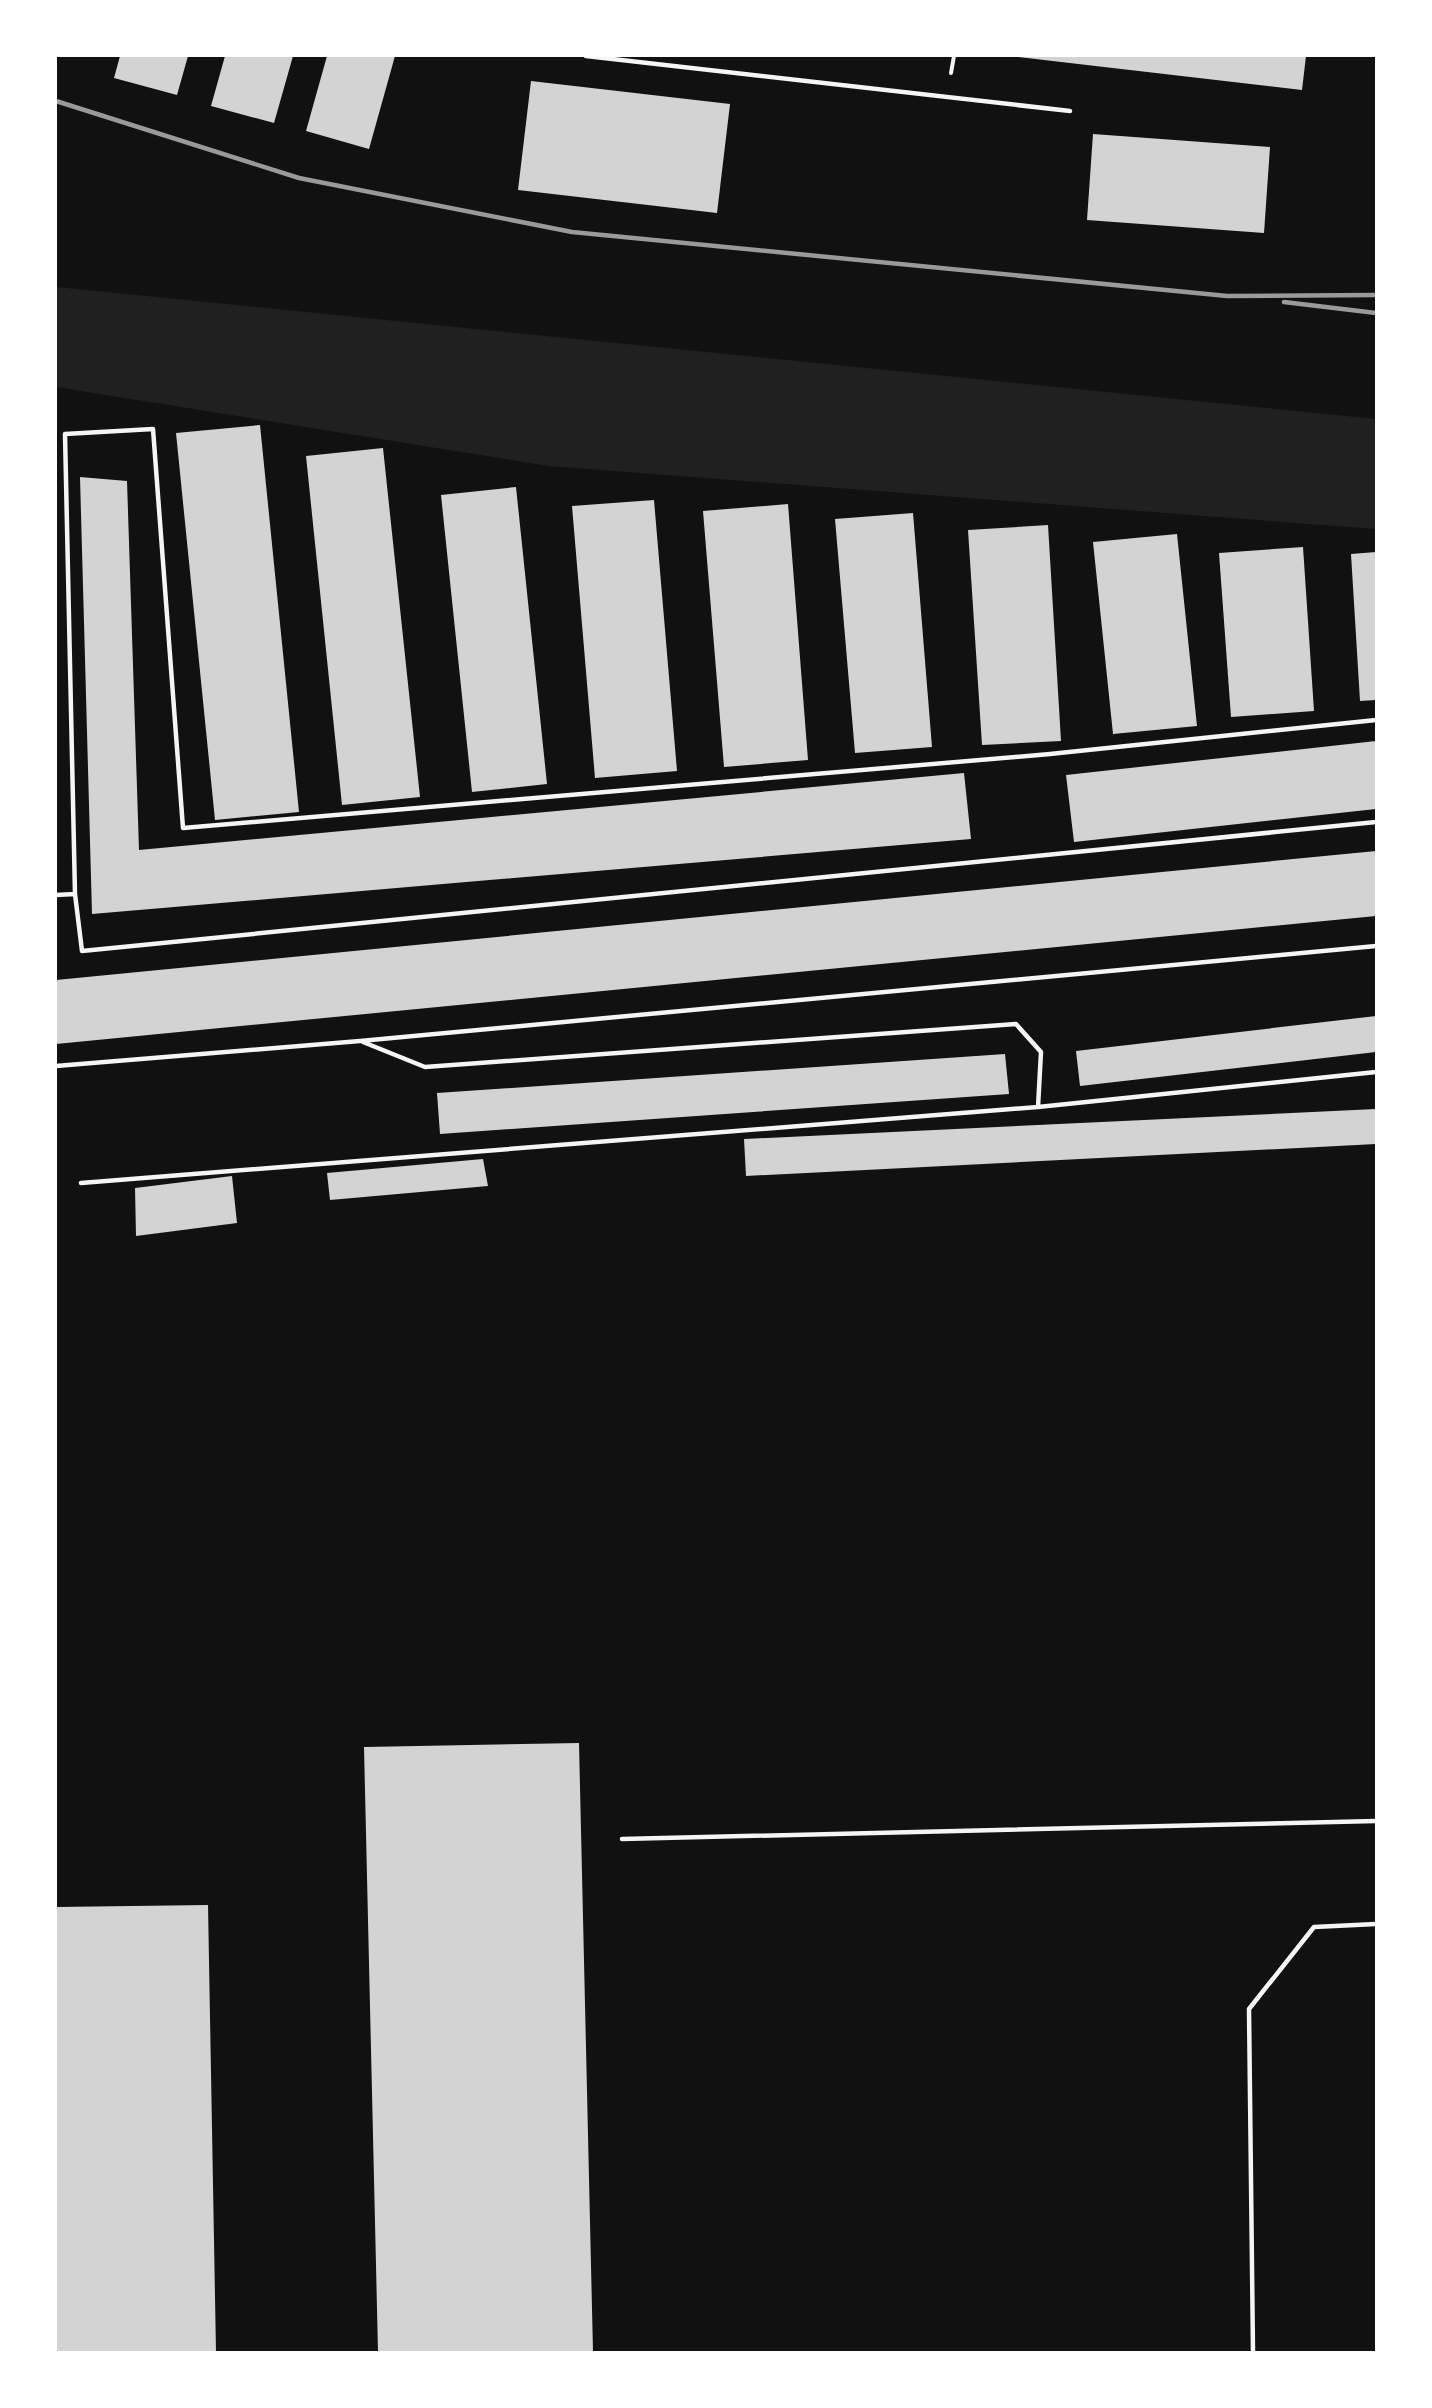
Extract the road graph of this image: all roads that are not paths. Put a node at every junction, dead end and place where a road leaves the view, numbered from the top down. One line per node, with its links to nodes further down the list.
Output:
1 (586, 56): 2 (lane)
2 (1070, 111)
3 (1377, 720): 5 (lane)
4 (1377, 822): 5 (lane)
5 (75, 894): 6 (lane)
6 (56, 895)
7 (1377, 946): 8 (lane)
8 (360, 1041): 9 (lane); 11 (lane)
9 (56, 1066)
10 (1377, 1072): 11 (lane)
11 (1038, 1107): 12 (lane)
12 (81, 1183)
13 (1377, 1821): 14 (lane)
14 (622, 1839)
15 (1377, 1924): 16 (lane)
16 (1253, 2352)

